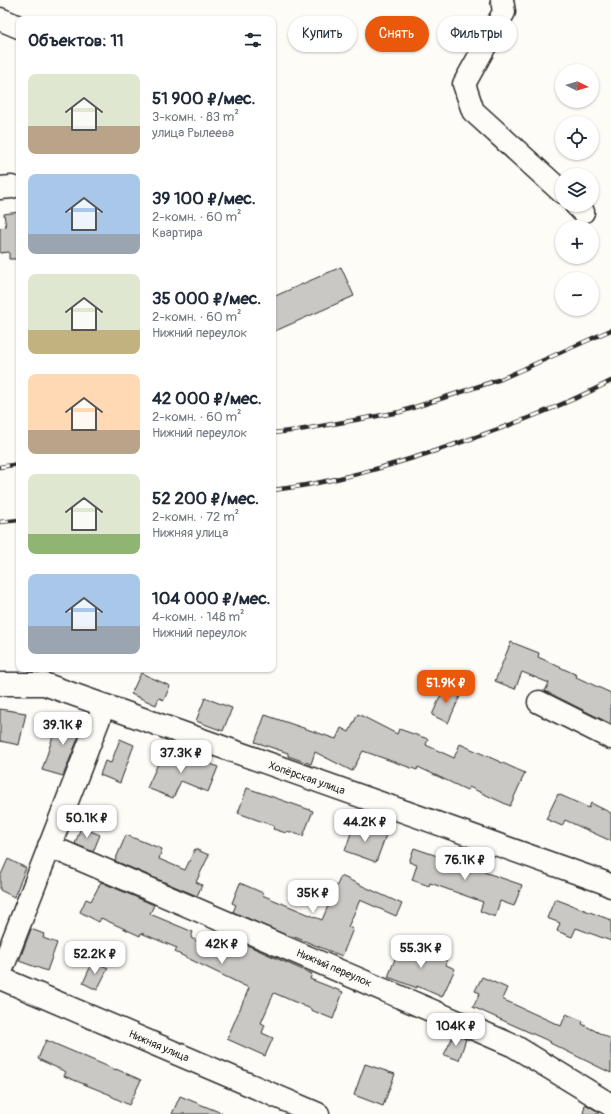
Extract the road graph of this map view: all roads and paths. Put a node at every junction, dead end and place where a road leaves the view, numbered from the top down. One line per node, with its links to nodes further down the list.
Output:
1 (502, 0): 4 (street)
2 (0, 19): 3 (street)
3 (16, 26)
4 (555, 186)
5 (0, 684): 7 (street, Хопёрская улица)
6 (539, 702): 8 (street)
7 (104, 706): 9 (street); 10 (street, Хопёрская улица)
8 (611, 738)
9 (49, 846): 11 (street); 13 (street, Нижний переулок)
10 (611, 886)
11 (0, 974)
12 (0, 978): 14 (street, Нижняя улица)
13 (611, 1104)
14 (318, 1114)

